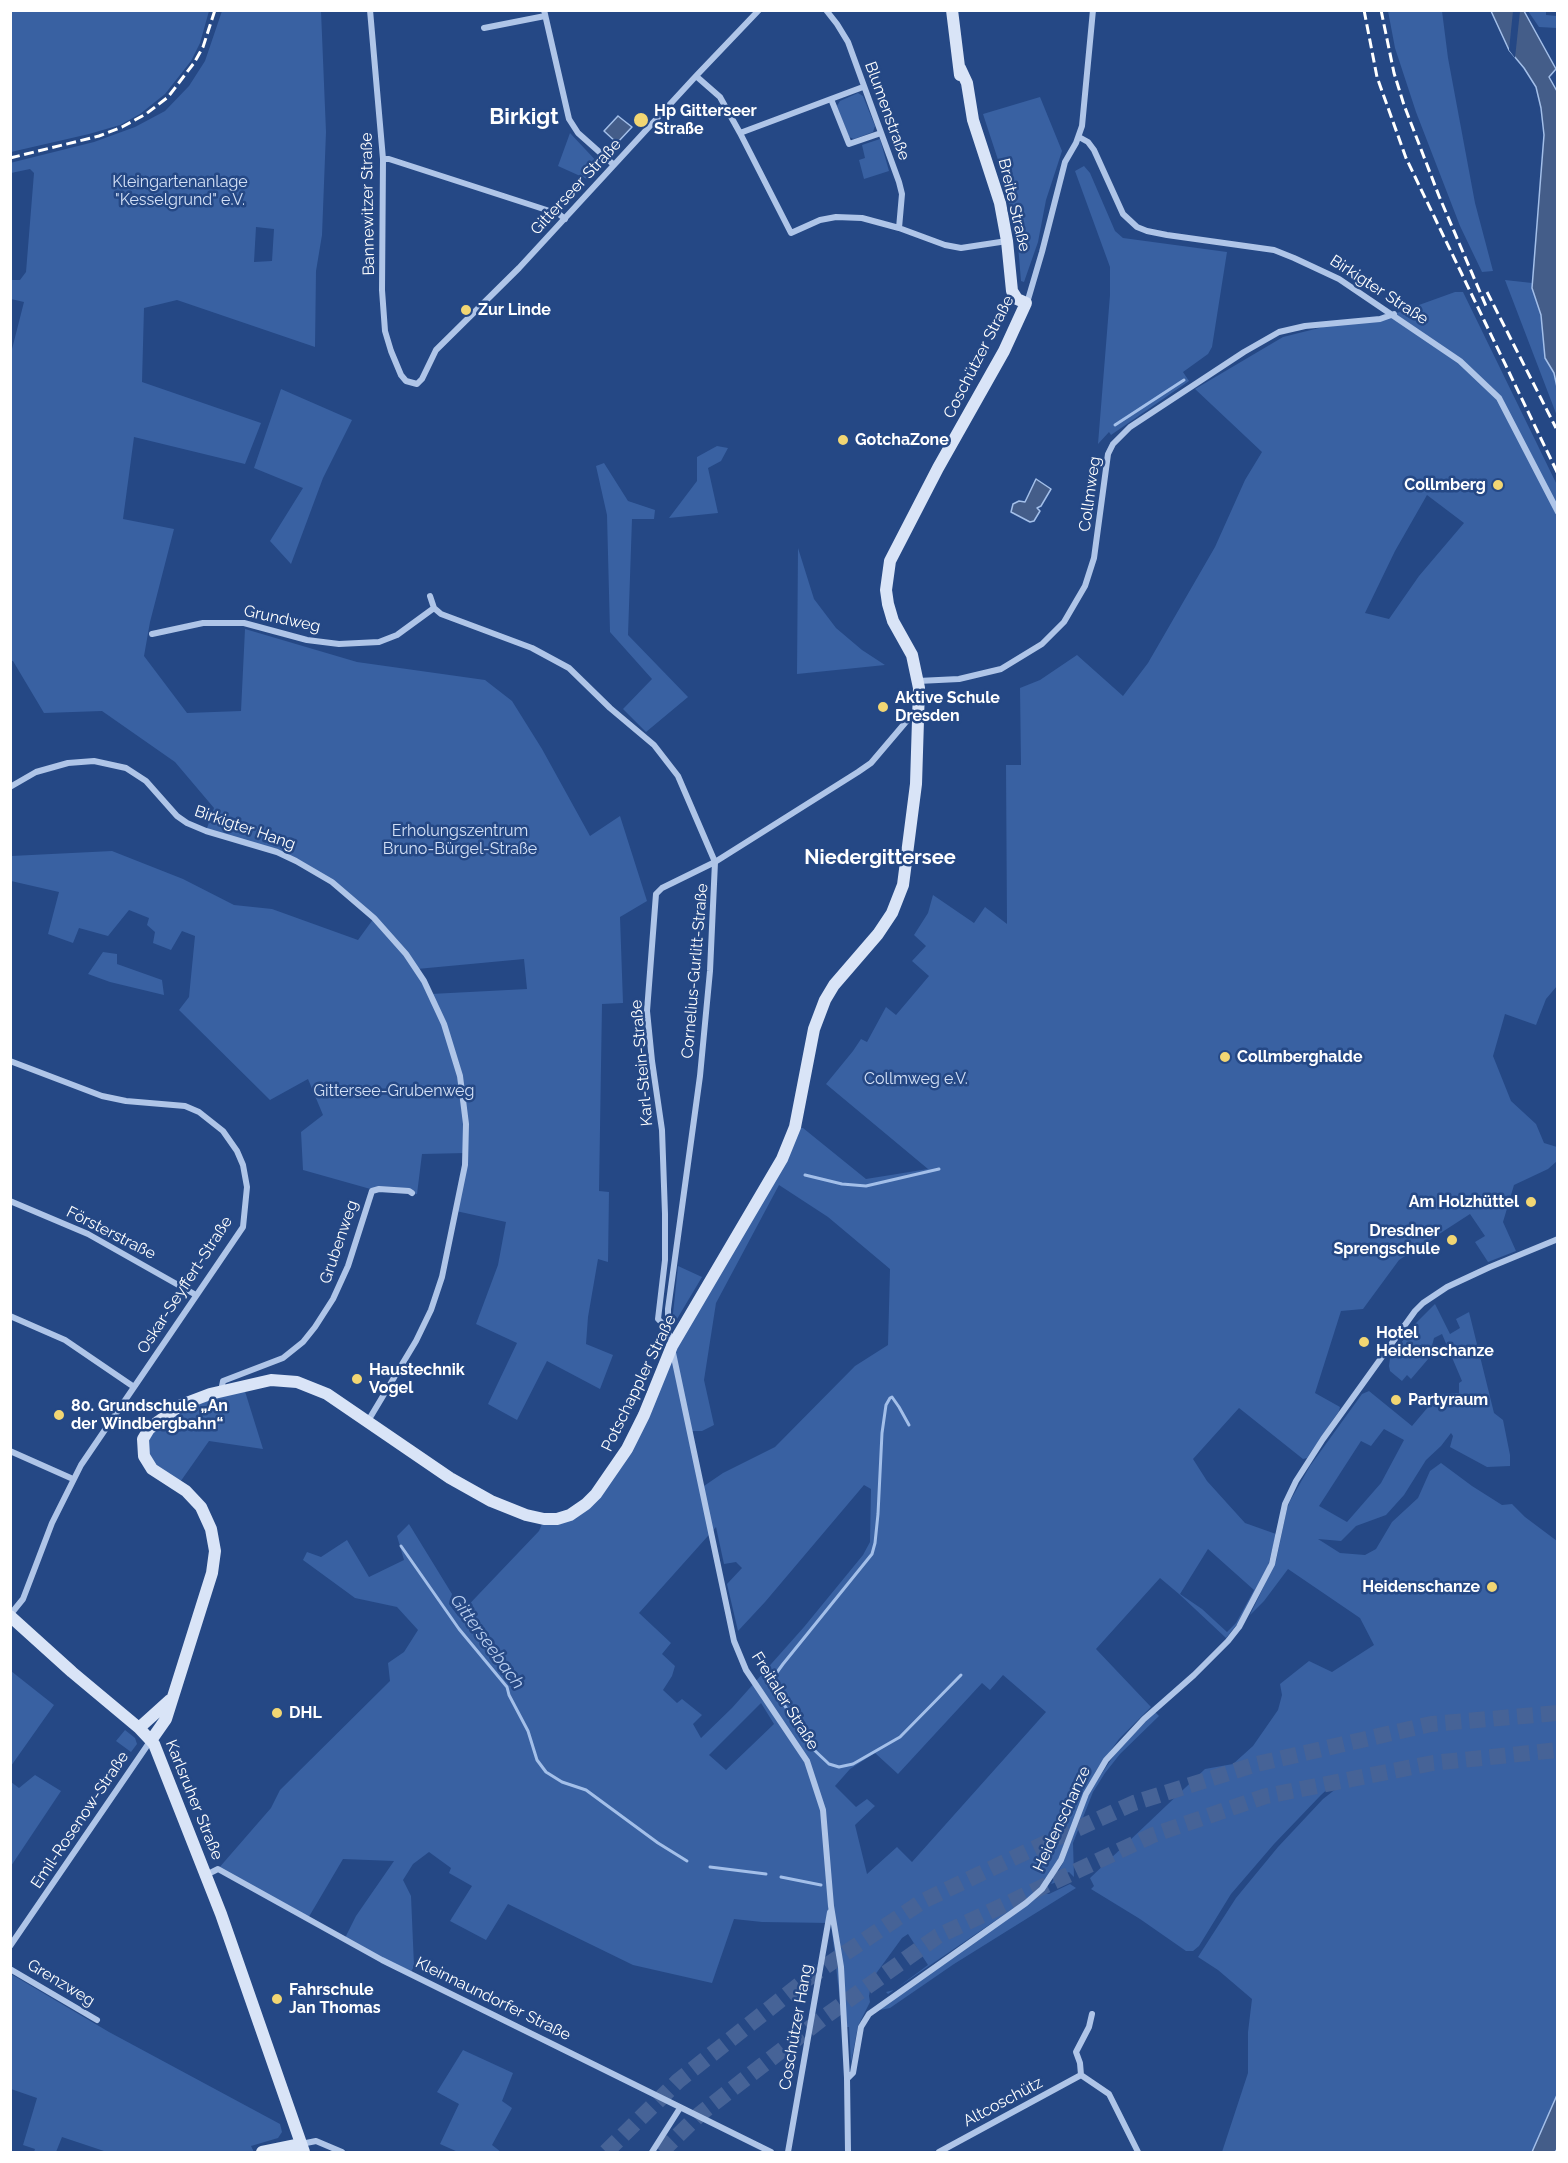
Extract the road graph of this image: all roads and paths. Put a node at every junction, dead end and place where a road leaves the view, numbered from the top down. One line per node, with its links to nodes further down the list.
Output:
1 (370, 10): 14 (street, Bannewitzer Straße)
2 (759, 10): 8 (street, Gitterseer Straße)
3 (826, 10): 9 (street, Blumenstraße)
4 (952, 10): 18 (street, Breite Straße)
5 (1093, 10): 13 (street, Coschützer Straße)
6 (544, 13): 7 (street); 15 (street)
7 (484, 28)
8 (696, 76): 11 (street); 15 (street, Gitterseer Straße)
9 (863, 87): 10 (street); 12 (street, Blumenstraße)
10 (831, 99): 11 (street); 12 (street)
11 (740, 133): 17 (street)
12 (881, 133): 17 (street, Blumenstraße)
13 (1078, 137): 19 (street, Coschützer Straße); 20 (street, Birkigter Straße)
14 (383, 159): 16 (street); 21 (street, Bannewitzer Straße)
15 (614, 165): 16 (street, Gitterseer Straße)
16 (565, 219): 21 (street, Gitterseer Straße)
17 (899, 228): 18 (street)
18 (1008, 241): 19 (street, Breite Straße)
19 (1026, 303): 26 (street, Coschützer Straße)
20 (1394, 314): 22 (street, Birkigter Straße); 27 (street, Collmweg)
21 (417, 384)
22 (1557, 512)
23 (430, 596): 24 (street)
24 (434, 608): 25 (street, Grundweg); 30 (street, Cornelius-Gurlitt-Straße)
25 (152, 634)
26 (915, 668): 27 (street, Potschappler Straße)
27 (918, 681): 28 (street, Potschappler Straße)
28 (918, 719): 30 (street, Karl-Stein-Straße); 38 (street, Potschappler Straße)
29 (10, 787): 41 (street, Birkigter Hang)
30 (716, 862): 37 (street, Cornelius-Gurlitt-Straße); 37 (street, Karl-Stein-Straße)
31 (10, 1061): 35 (street, Oskar-Seyffert-Straße)
32 (412, 1193): 40 (street, Grubenweg)
33 (10, 1201): 35 (street, Försterstraße)
34 (1557, 1239): 55 (street, Heidenschanze)
35 (196, 1295): 39 (street, Oskar-Seyffert-Straße)
36 (10, 1316): 39 (street)
37 (668, 1329): 38 (street, Cornelius-Gurlitt-Straße)
38 (672, 1346): 41 (street, Potschappler Straße); 49 (street, Freitaler Straße)
39 (134, 1387): 43 (street, Oskar-Seyffert-Straße)
40 (223, 1391): 41 (street, Potschappler Straße); 45 (street, Potschappler Straße)
41 (367, 1422)
42 (10, 1451): 43 (street)
43 (73, 1479): 44 (street, Oskar-Seyffert-Straße)
44 (10, 1616): 46 (street, Karlsruher Straße)
45 (171, 1699): 46 (street, Potschappler Straße); 47 (street, Potschappler Straße)
46 (139, 1728): 47 (street, Karlsruher Straße)
47 (152, 1739): 48 (street, Karlsruher Straße); 50 (street, Emil-Rosenow-Straße)
48 (206, 1875): 56 (street, Kleinnaundorfer Straße); 57 (street, Karlsruher Straße)
49 (831, 1906): 55 (street, Freitaler Straße); 63 (street, Coschützer Hang)
50 (10, 1946)
51 (10, 1969): 53 (street, Grenzweg)
52 (1092, 2014): 54 (street)
53 (97, 2020)
54 (1081, 2075): 65 (street, Altcoschütz); 66 (street)
55 (847, 2078): 58 (street, Freitaler Straße)
56 (680, 2108): 61 (street); 62 (street, Kleinnaundorfer Straße)
57 (302, 2148): 59 (street); 60 (street)
58 (849, 2149): 64 (street)
59 (262, 2152)
60 (342, 2152)
61 (652, 2152)
62 (771, 2152)
63 (788, 2152)
64 (855, 2152)
65 (939, 2152)
66 (1138, 2152)

